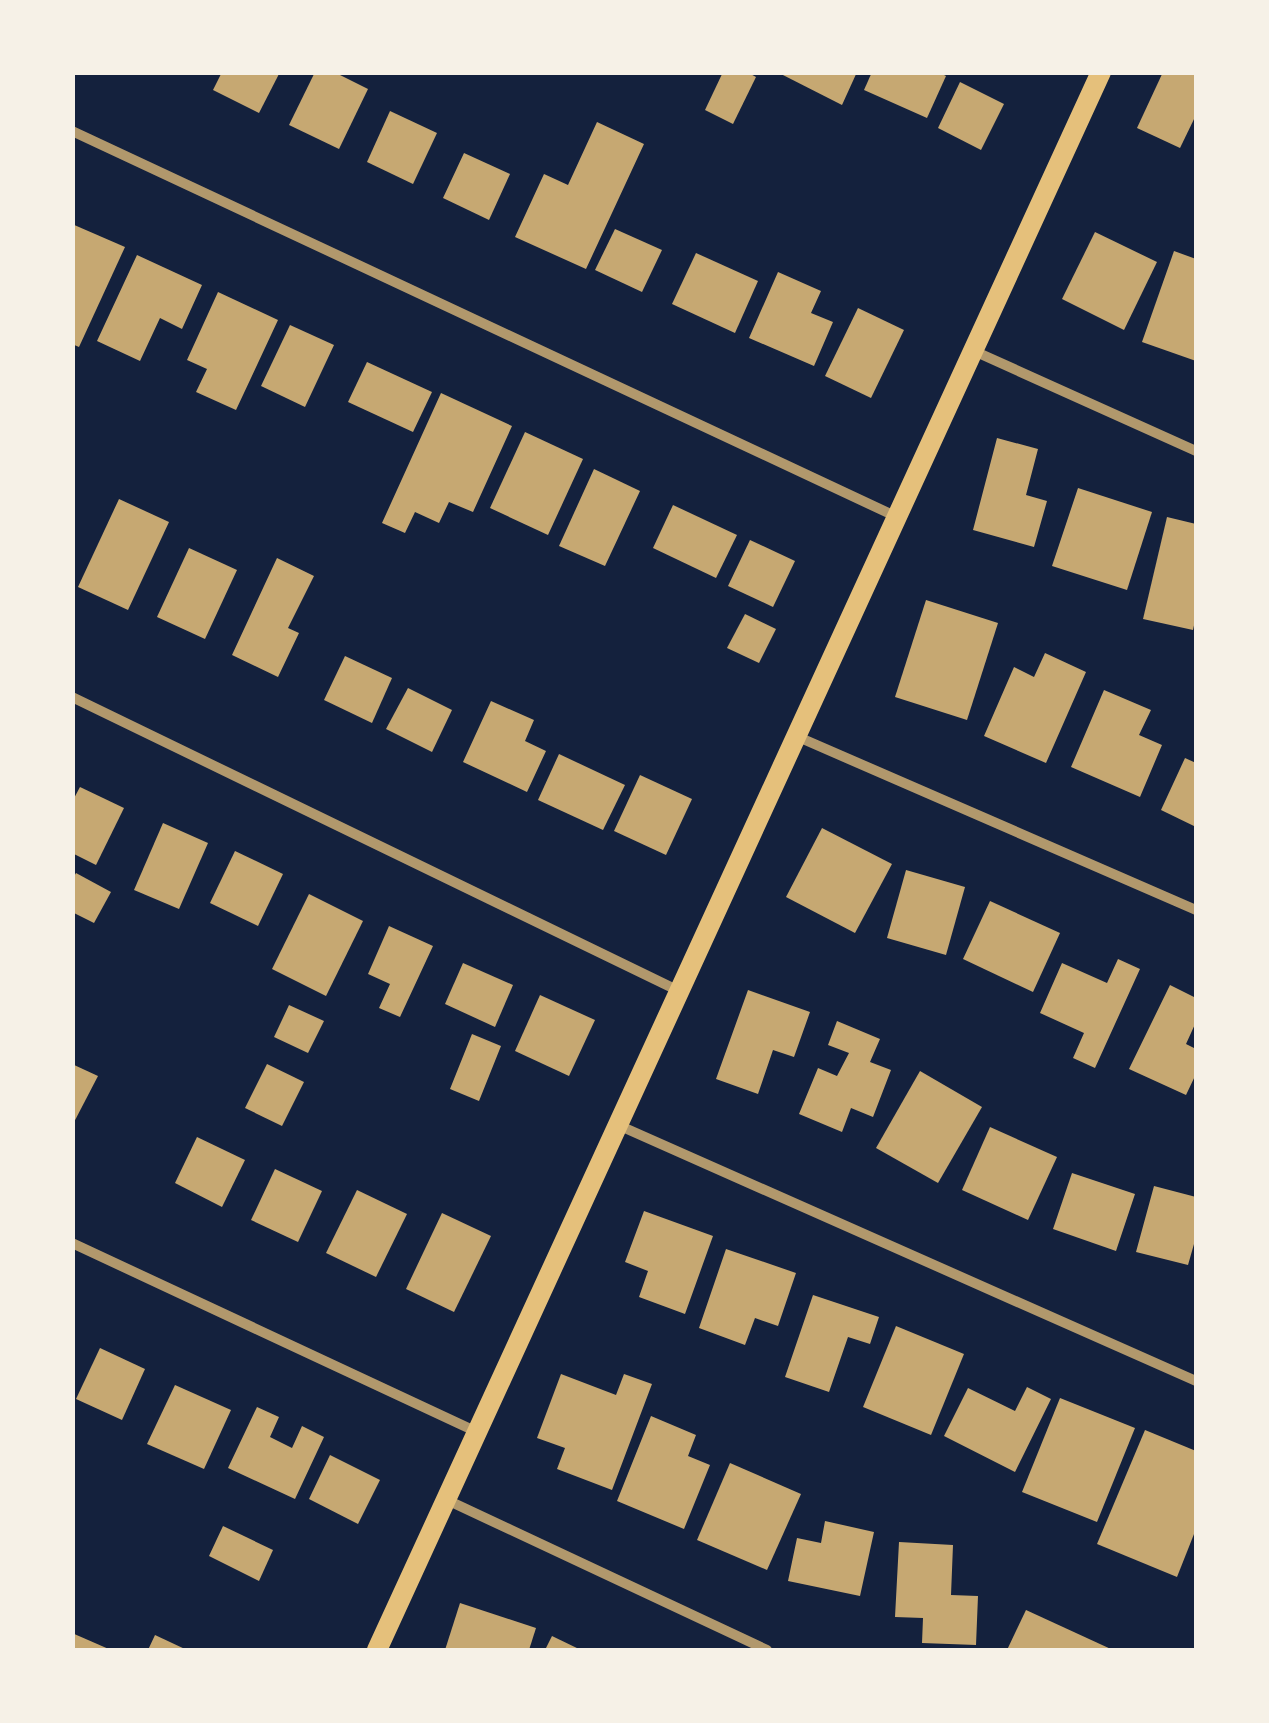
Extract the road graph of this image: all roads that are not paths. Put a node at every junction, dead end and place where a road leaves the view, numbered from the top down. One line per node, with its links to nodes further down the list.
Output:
1 (1100, 72): 3 (main road)
2 (72, 132): 5 (street)
3 (973, 351): 4 (street); 5 (main road)
4 (1196, 451)
5 (897, 517): 7 (main road)
6 (72, 697): 9 (street)
7 (796, 736): 8 (street); 9 (main road)
8 (1196, 910)
9 (679, 991): 10 (main road)
10 (618, 1125): 12 (street); 13 (main road)
11 (72, 1242): 13 (street)
12 (1196, 1381)
13 (478, 1432): 14 (main road)
14 (446, 1500): 15 (main road); 16 (street)
15 (377, 1650)
16 (767, 1650)

